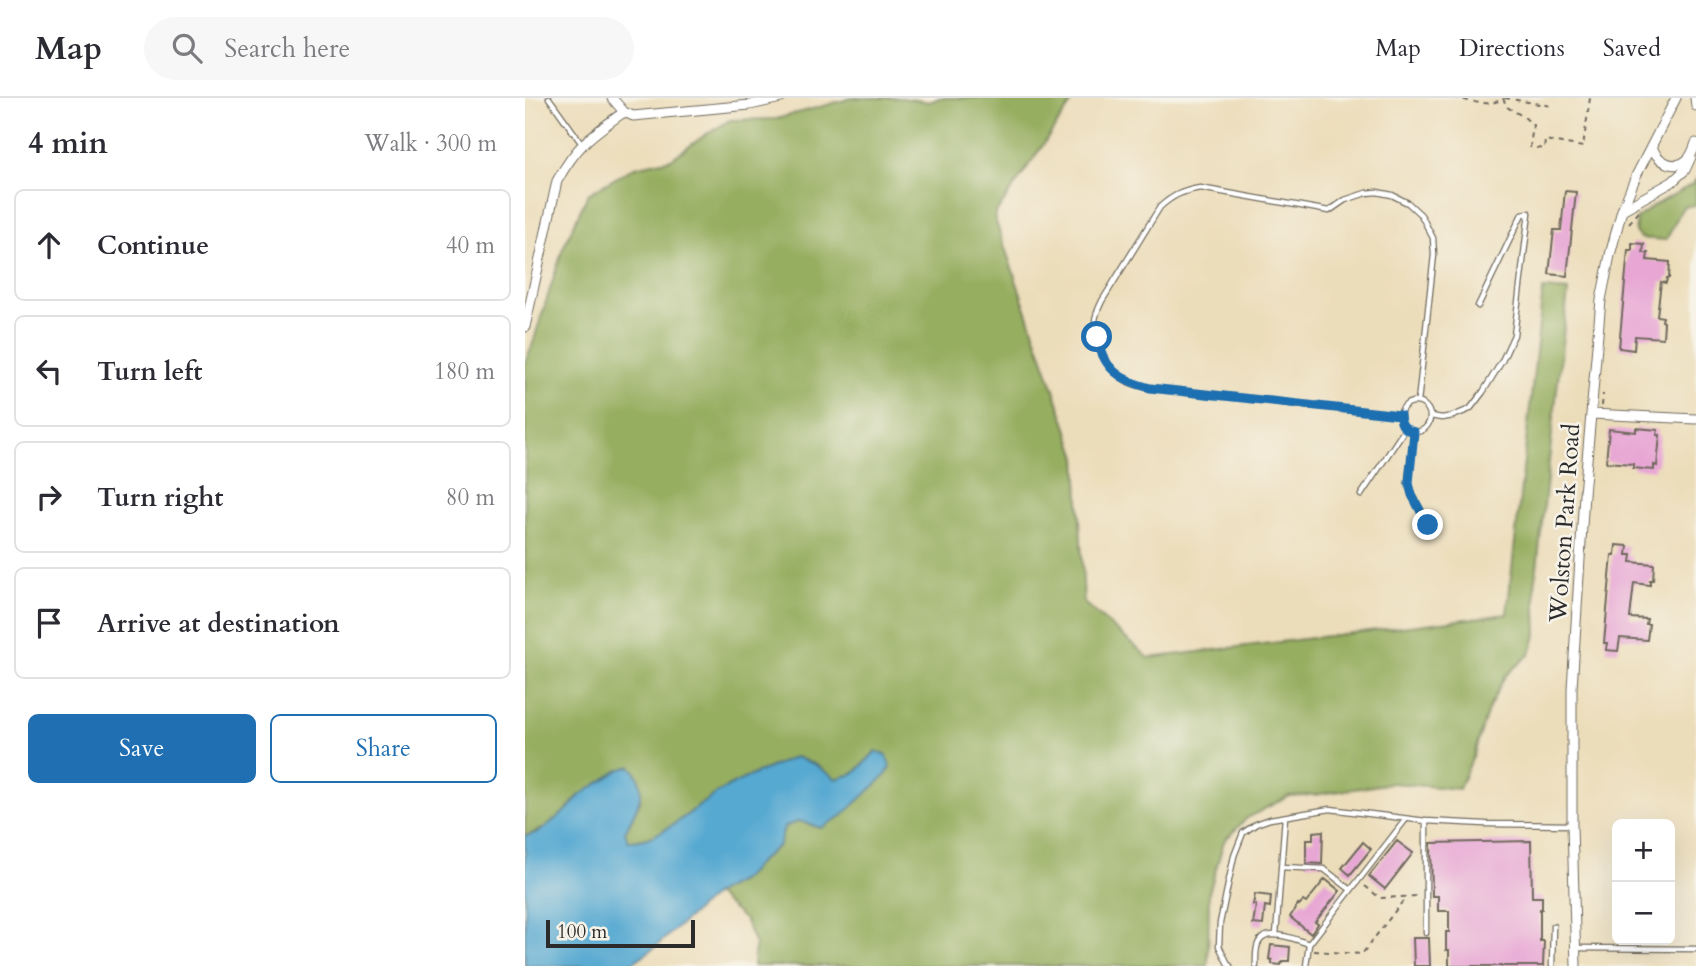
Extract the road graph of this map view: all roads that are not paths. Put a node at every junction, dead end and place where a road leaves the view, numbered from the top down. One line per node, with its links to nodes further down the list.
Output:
1 (549, 98): 9 (lane)
2 (612, 98): 7 (street)
3 (781, 98): 7 (street)
4 (1676, 98): 10 (street, Wolston Park Road)
5 (1695, 98): 6 (street)
6 (1696, 106)
7 (624, 112): 9 (street)
8 (1696, 142): 11 (street)
9 (582, 144): 14 (street)
10 (1652, 145): 11 (street); 12 (street, Wolston Park Road)
11 (1691, 157): 12 (street)
12 (1622, 209): 16 (street, Wolston Park Road)
13 (1478, 306): 18 (lane)
14 (525, 327)
15 (1418, 402): 17 (lane); 17 (lane); 18 (lane)
16 (1597, 414): 19 (street); 27 (street, Wolston Park Road)
17 (1400, 415): 20 (lane)
18 (1430, 416): 21 (lane)
19 (1696, 419)
20 (1405, 429): 21 (lane); 22 (lane)
21 (1414, 432): 23 (lane)
22 (1361, 495)
23 (1428, 525)
24 (1285, 817): 25 (lane); 28 (lane); 36 (lane)
25 (1406, 819): 26 (lane); 29 (lane)
26 (1426, 821): 27 (lane); 31 (lane)
27 (1572, 825): 34 (street, Wolston Park Road)
28 (1281, 867): 29 (lane); 32 (lane)
29 (1351, 890): 33 (lane)
30 (1553, 926): 39 (lane)
31 (1426, 933)
32 (1276, 935): 33 (lane); 37 (lane)
33 (1309, 944): 38 (lane)
34 (1574, 948): 35 (lane); 40 (street, Wolston Park Road)
35 (1696, 949)
36 (1230, 966)
37 (1255, 966)
38 (1306, 966)
39 (1552, 966)
40 (1576, 966)

